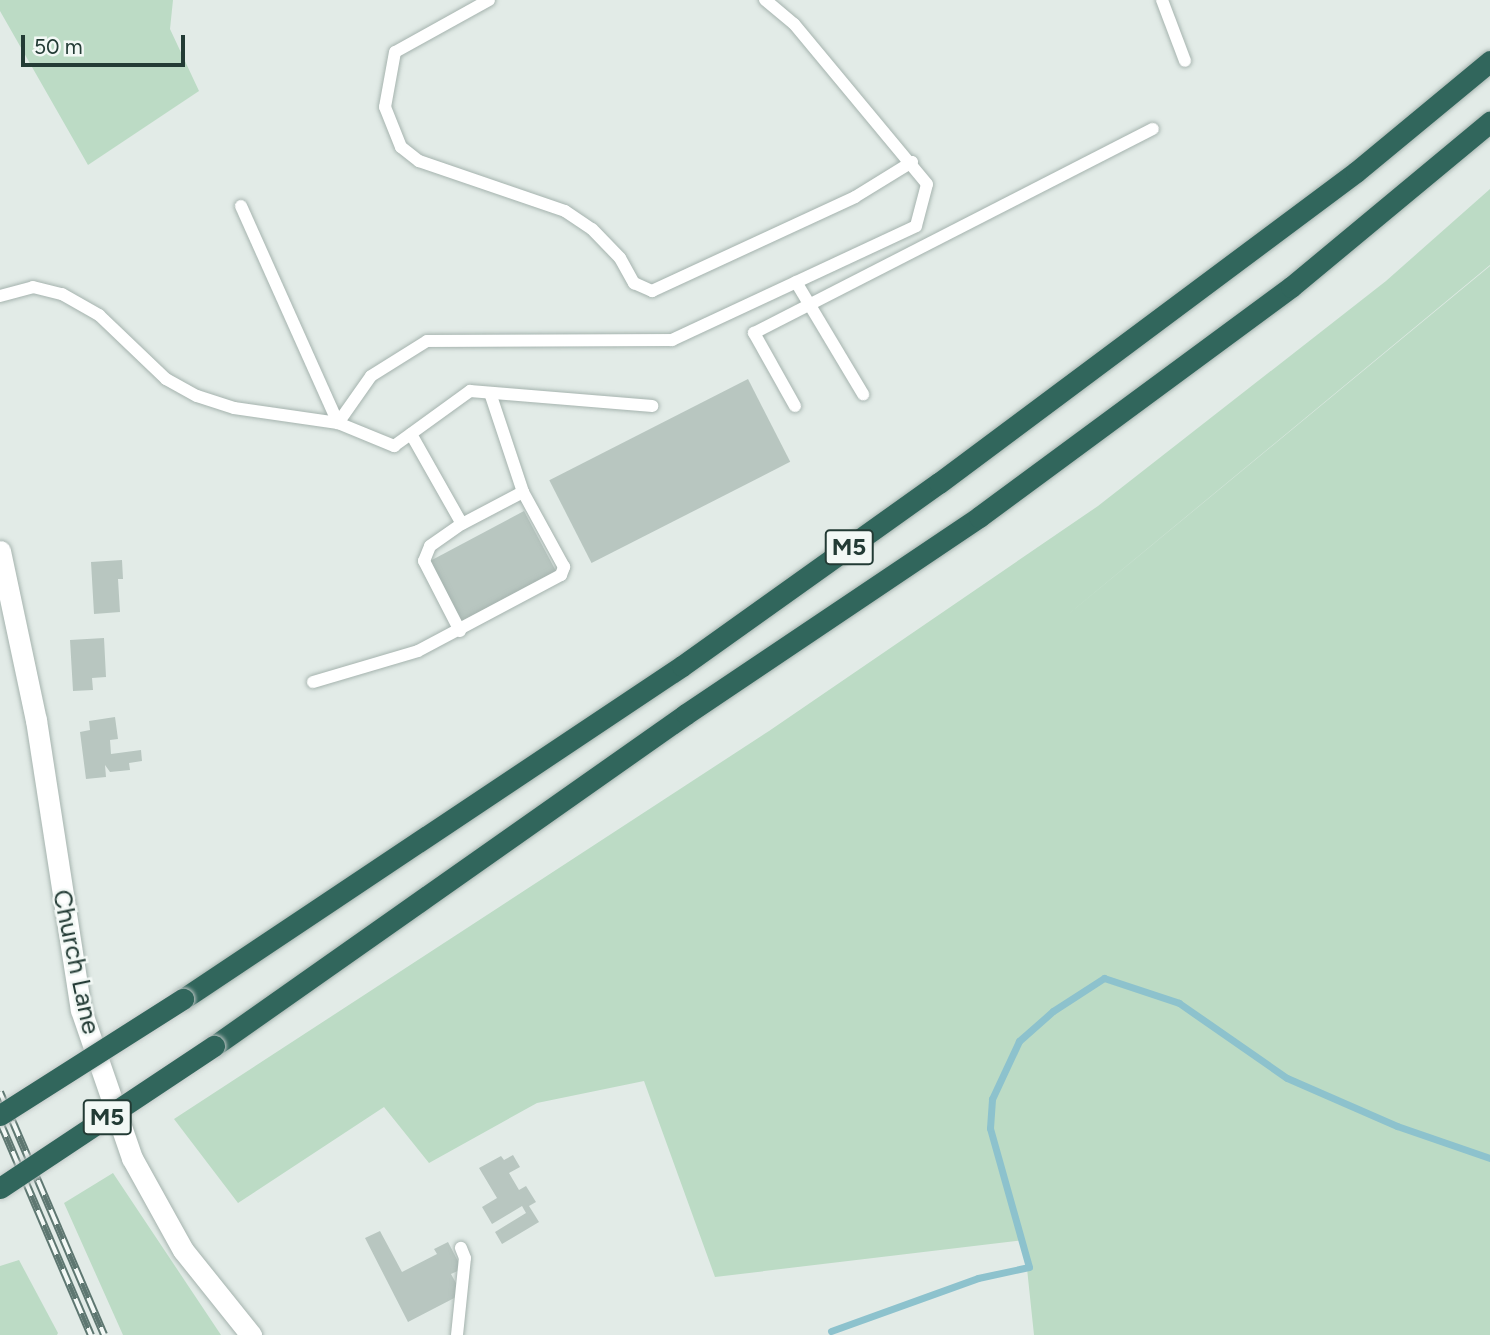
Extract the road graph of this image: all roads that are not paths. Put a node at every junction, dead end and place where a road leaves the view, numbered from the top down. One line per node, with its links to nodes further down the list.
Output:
1 (489, 0): 8 (lane)
2 (765, 0): 8 (lane)
3 (1162, 0): 4 (lane)
4 (1185, 61)
5 (1490, 61): 24 (highway, M5, bridge)
6 (1490, 122): 25 (highway, M5, bridge)
7 (1153, 128): 12 (lane)
8 (912, 162): 10 (lane)
9 (241, 206): 17 (lane)
10 (796, 282): 12 (lane); 17 (lane)
11 (0, 296): 17 (lane)
12 (810, 305): 14 (lane); 16 (lane)
13 (490, 393): 15 (lane); 18 (lane); 19 (lane)
14 (863, 394)
15 (652, 406)
16 (795, 406)
17 (338, 423): 18 (lane)
18 (411, 434): 20 (lane)
19 (523, 492): 20 (lane); 22 (lane)
20 (462, 524): 22 (lane)
21 (0, 551): 27 (street, Church Lane)
22 (460, 631): 23 (lane)
23 (313, 682)
24 (0, 1115)
25 (0, 1188)
26 (461, 1248): 28 (lane)
27 (251, 1335)
28 (457, 1335)

